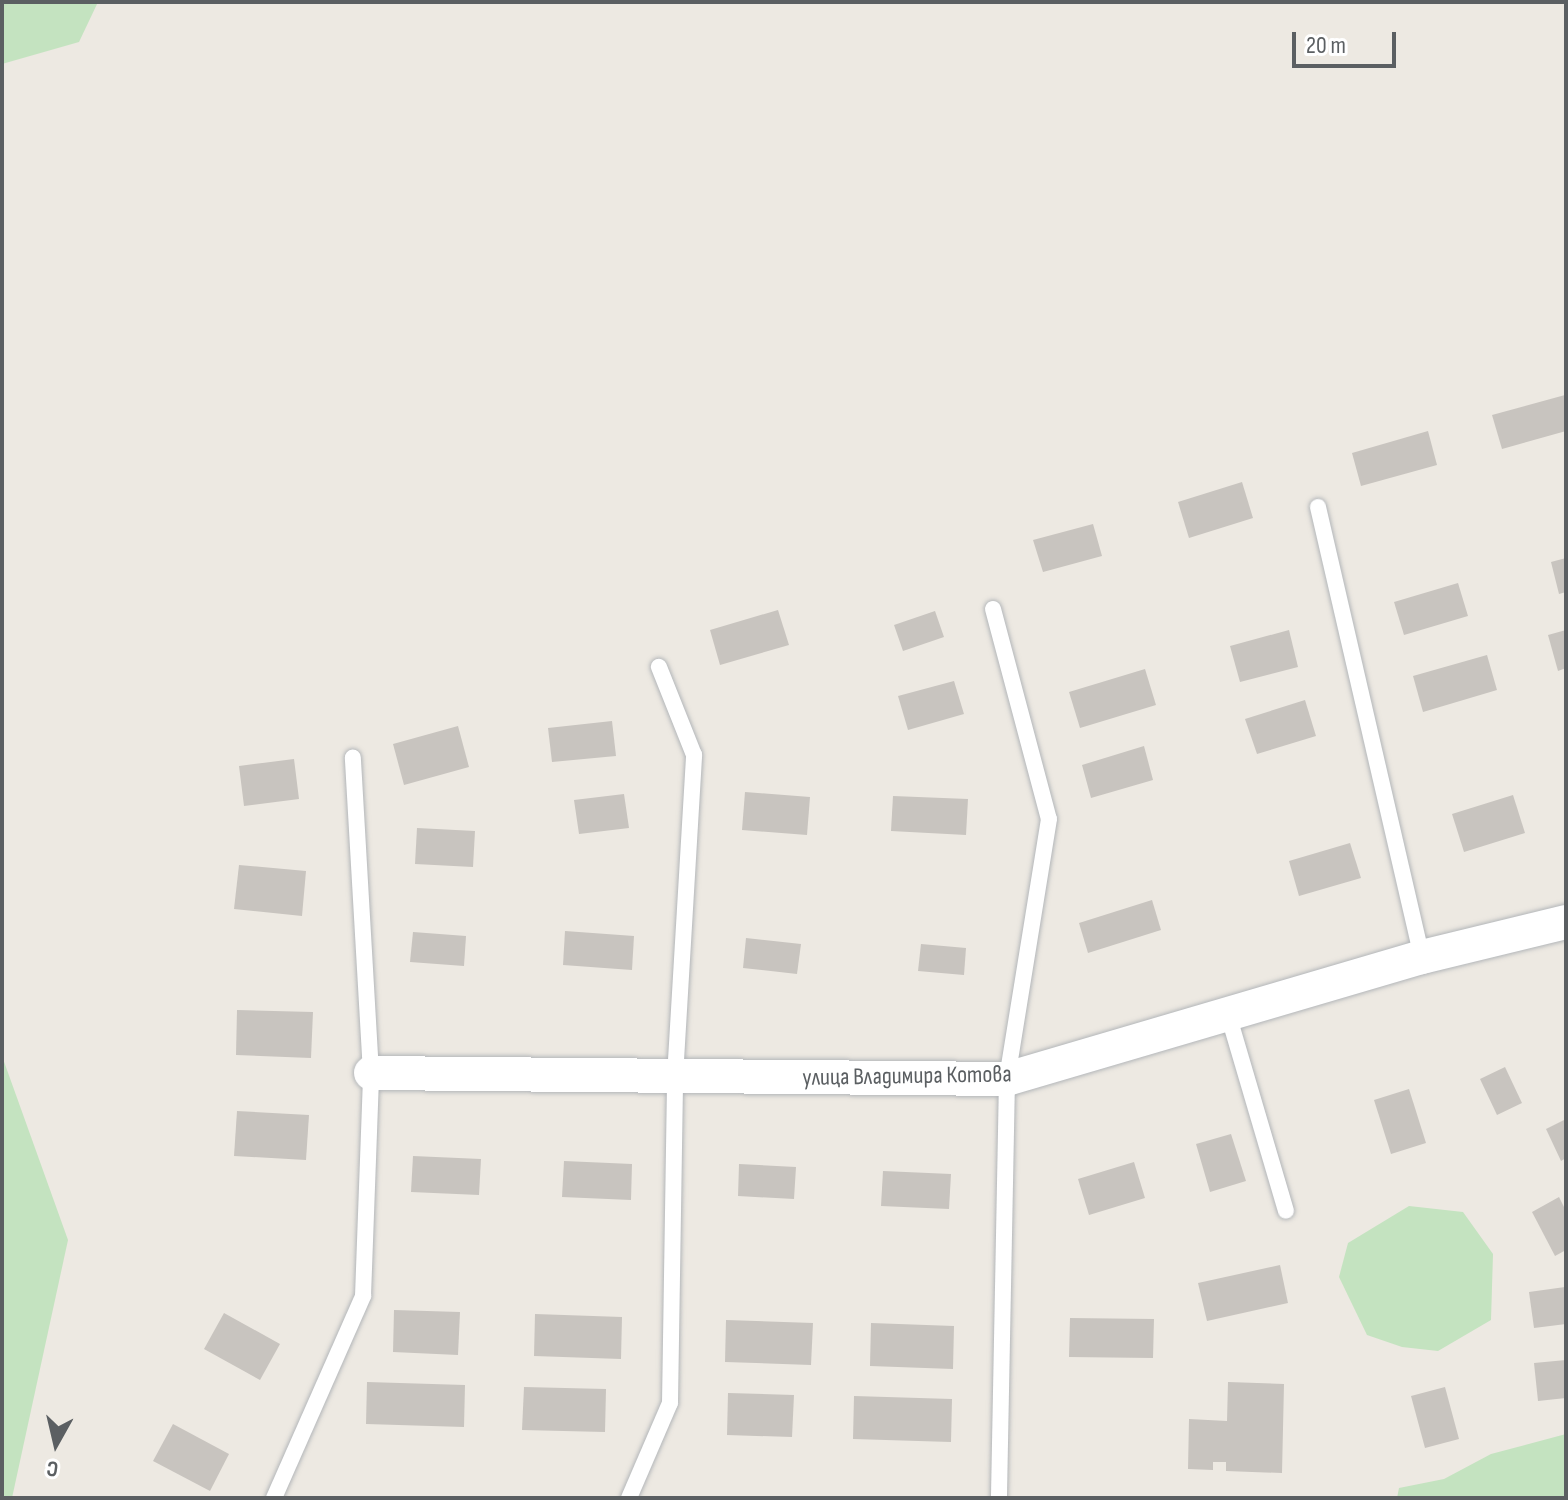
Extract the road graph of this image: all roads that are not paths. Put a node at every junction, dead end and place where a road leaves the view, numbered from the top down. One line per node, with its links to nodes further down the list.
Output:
1 (1318, 507): 6 (lane)
2 (993, 609): 10 (lane)
3 (659, 667): 9 (lane)
4 (353, 758): 8 (lane)
5 (1566, 922): 6 (street, улица Владимира Котова)
6 (1422, 957): 7 (street, улица Владимира Котова)
7 (1228, 1014): 10 (street, улица Владимира Котова); 11 (lane)
8 (371, 1073): 9 (street, улица Владимира Котова); 12 (lane)
9 (675, 1077): 10 (street, улица Владимира Котова); 13 (lane)
10 (1007, 1079): 14 (lane)
11 (1286, 1211)
12 (274, 1498)
13 (629, 1498)
14 (999, 1498)

